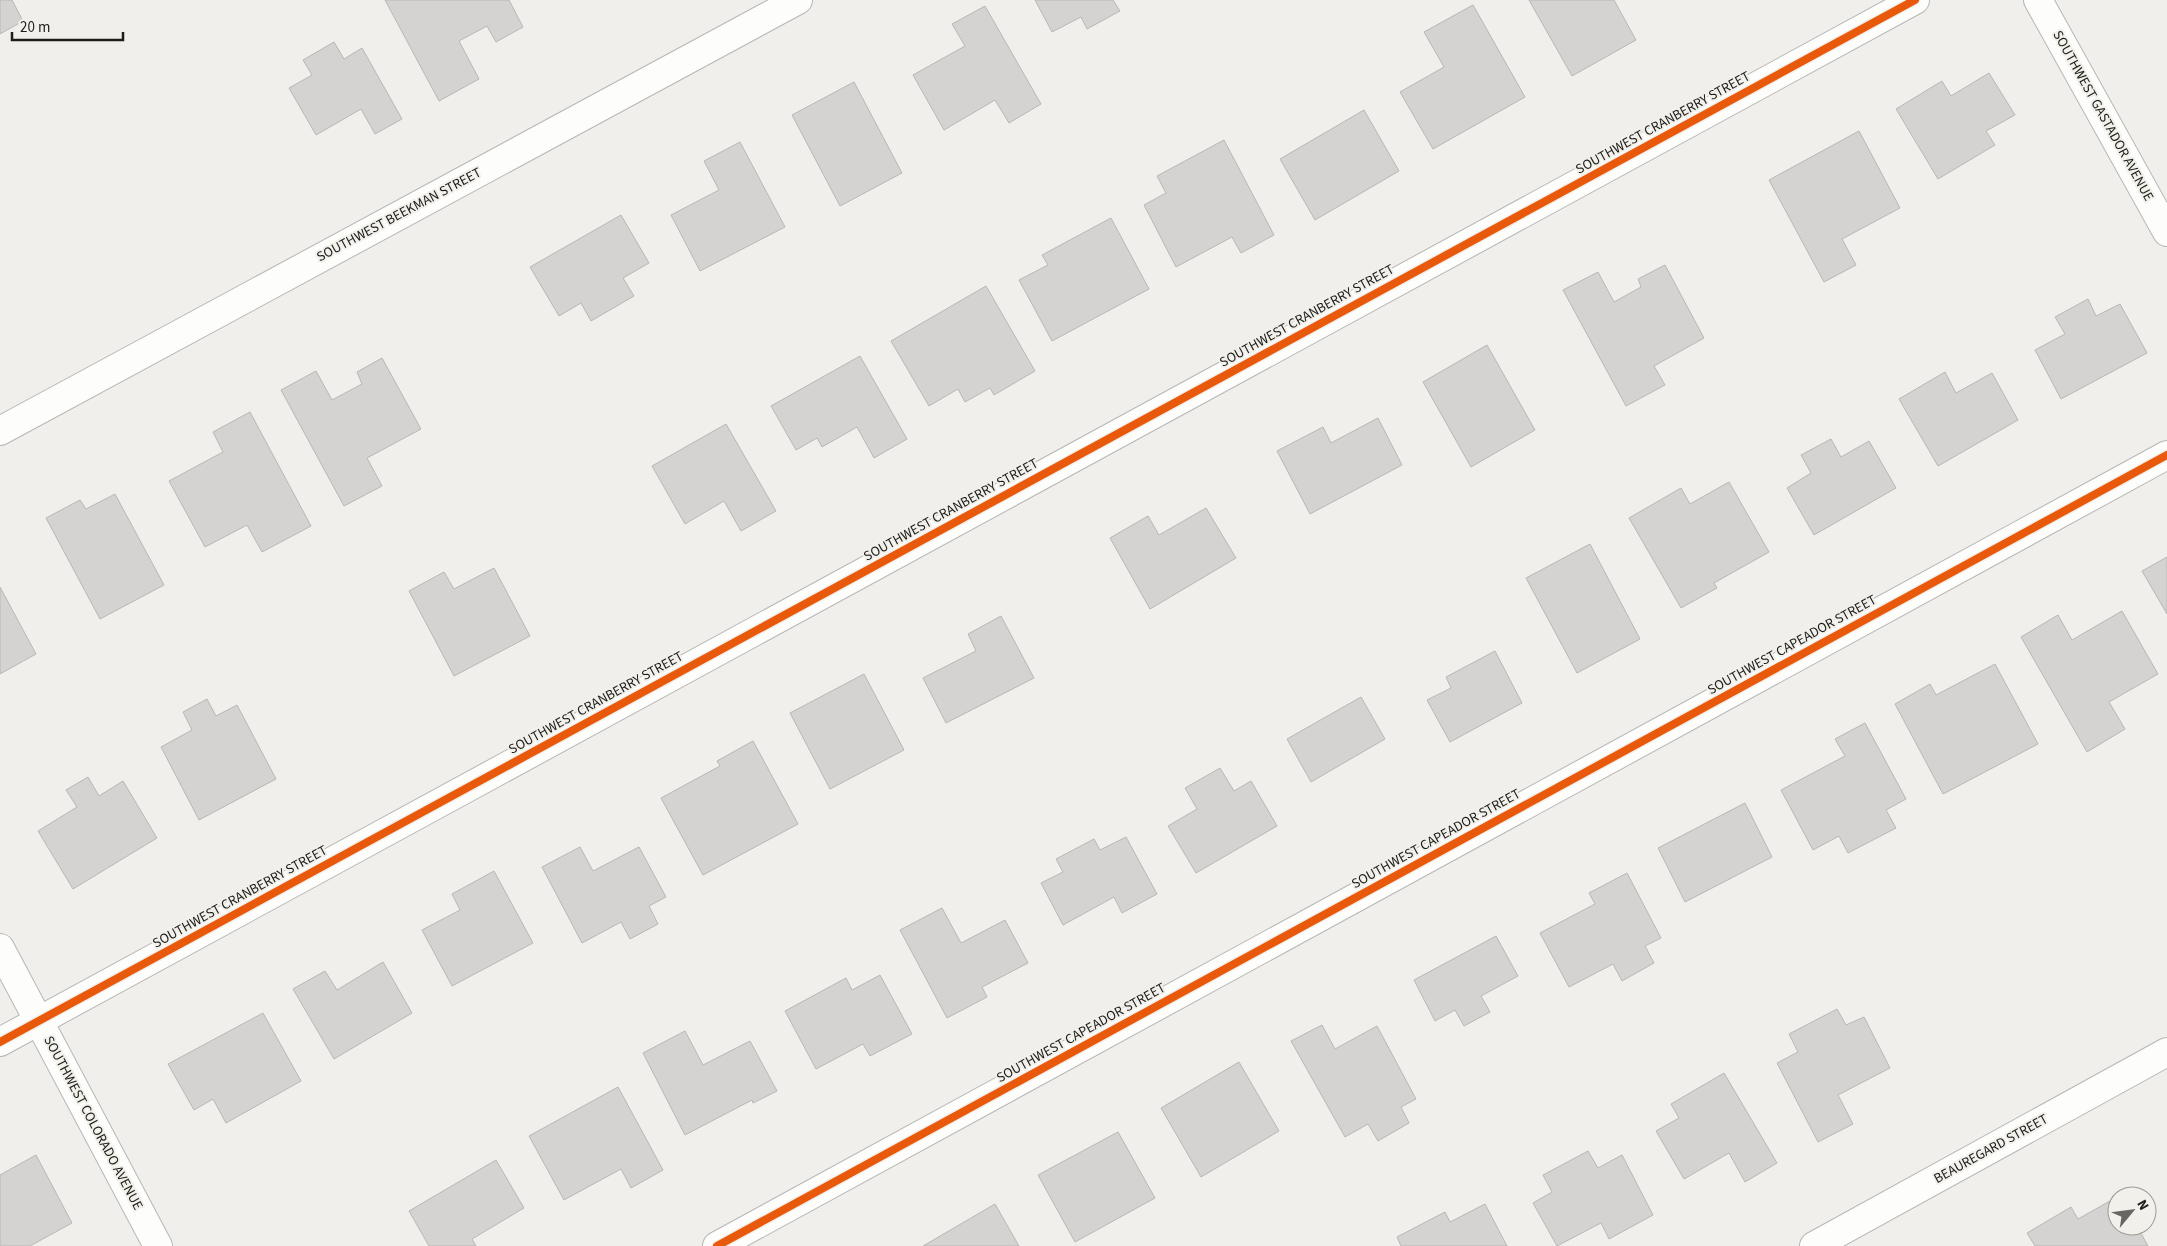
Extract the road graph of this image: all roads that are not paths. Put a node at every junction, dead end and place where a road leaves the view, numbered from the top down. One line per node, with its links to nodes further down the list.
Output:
1 (798, 0): 5 (street, SOUTHWEST BEEKMAN STREET)
2 (1915, 0): 8 (street, SOUTHWEST CRANBERRY STREET)
3 (2038, 0): 4 (street, SOUTHWEST GASTADOR AVENUE)
4 (2167, 232)
5 (0, 430)
6 (2167, 455): 12 (street, SOUTHWEST CAPEADOR STREET)
7 (0, 948): 8 (street, SOUTHWEST COLORADO AVENUE)
8 (39, 1020): 9 (street, SOUTHWEST CRANBERRY STREET); 11 (street, SOUTHWEST COLORADO AVENUE)
9 (0, 1042)
10 (2167, 1052): 13 (street, BEAUREGARD STREET)
11 (158, 1246)
12 (717, 1246)
13 (1814, 1246)

